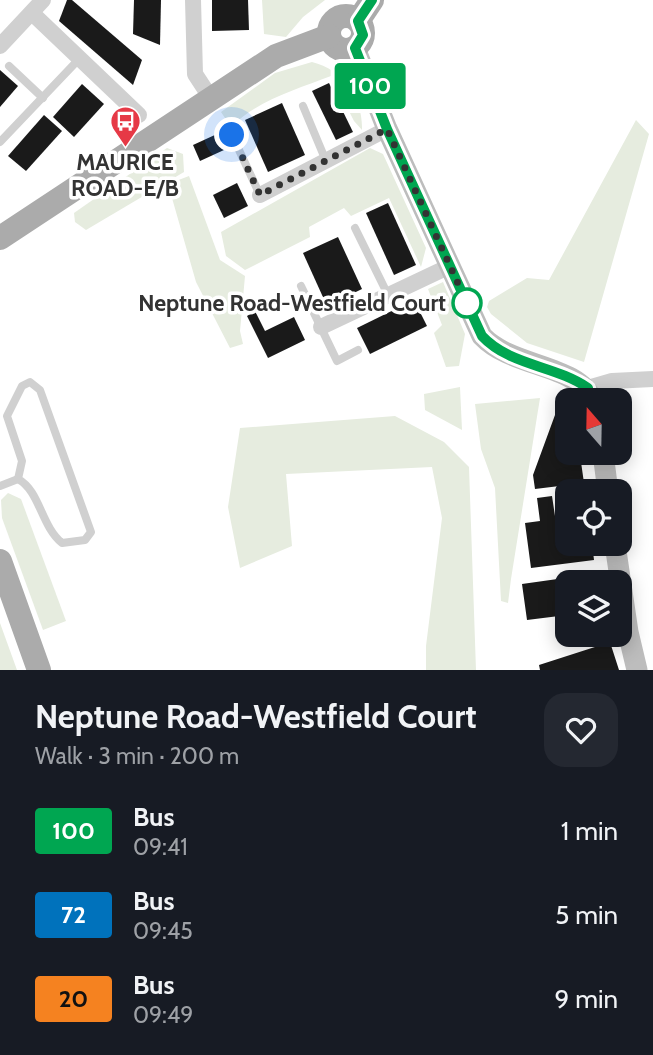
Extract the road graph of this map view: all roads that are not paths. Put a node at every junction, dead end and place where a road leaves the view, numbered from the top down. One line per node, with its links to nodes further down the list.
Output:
1 (192, 0): 11 (street)
2 (372, 0): 4 (main road)
3 (38, 6): 6 (street); 8 (street)
4 (358, 21): 5 (main road); 7 (main road)
5 (329, 36): 7 (main road); 11 (main road)
6 (0, 46)
7 (355, 48): 14 (street)
8 (80, 58): 10 (lane); 13 (street)
9 (9, 66): 10 (lane)
10 (43, 98): 16 (lane)
11 (212, 100): 20 (main road)
12 (303, 106): 17 (lane)
13 (139, 115)
14 (387, 129): 17 (street); 21 (street)
15 (232, 135): 18 (lane)
16 (0, 142)
17 (326, 162): 18 (street)
18 (260, 195)
19 (355, 228): 23 (lane)
20 (0, 238)
21 (450, 266): 23 (street); 27 (street)
22 (301, 286): 24 (lane)
23 (388, 295): 24 (street)
24 (321, 327): 25 (lane)
25 (358, 350)
26 (653, 379): 28 (street)
27 (584, 388)
28 (600, 388)
29 (18, 479): 29 (lane); 30 (lane)
30 (0, 486)
31 (617, 556): 34 (street)
32 (0, 561): 33 (main road)
33 (39, 670)
34 (637, 670)

